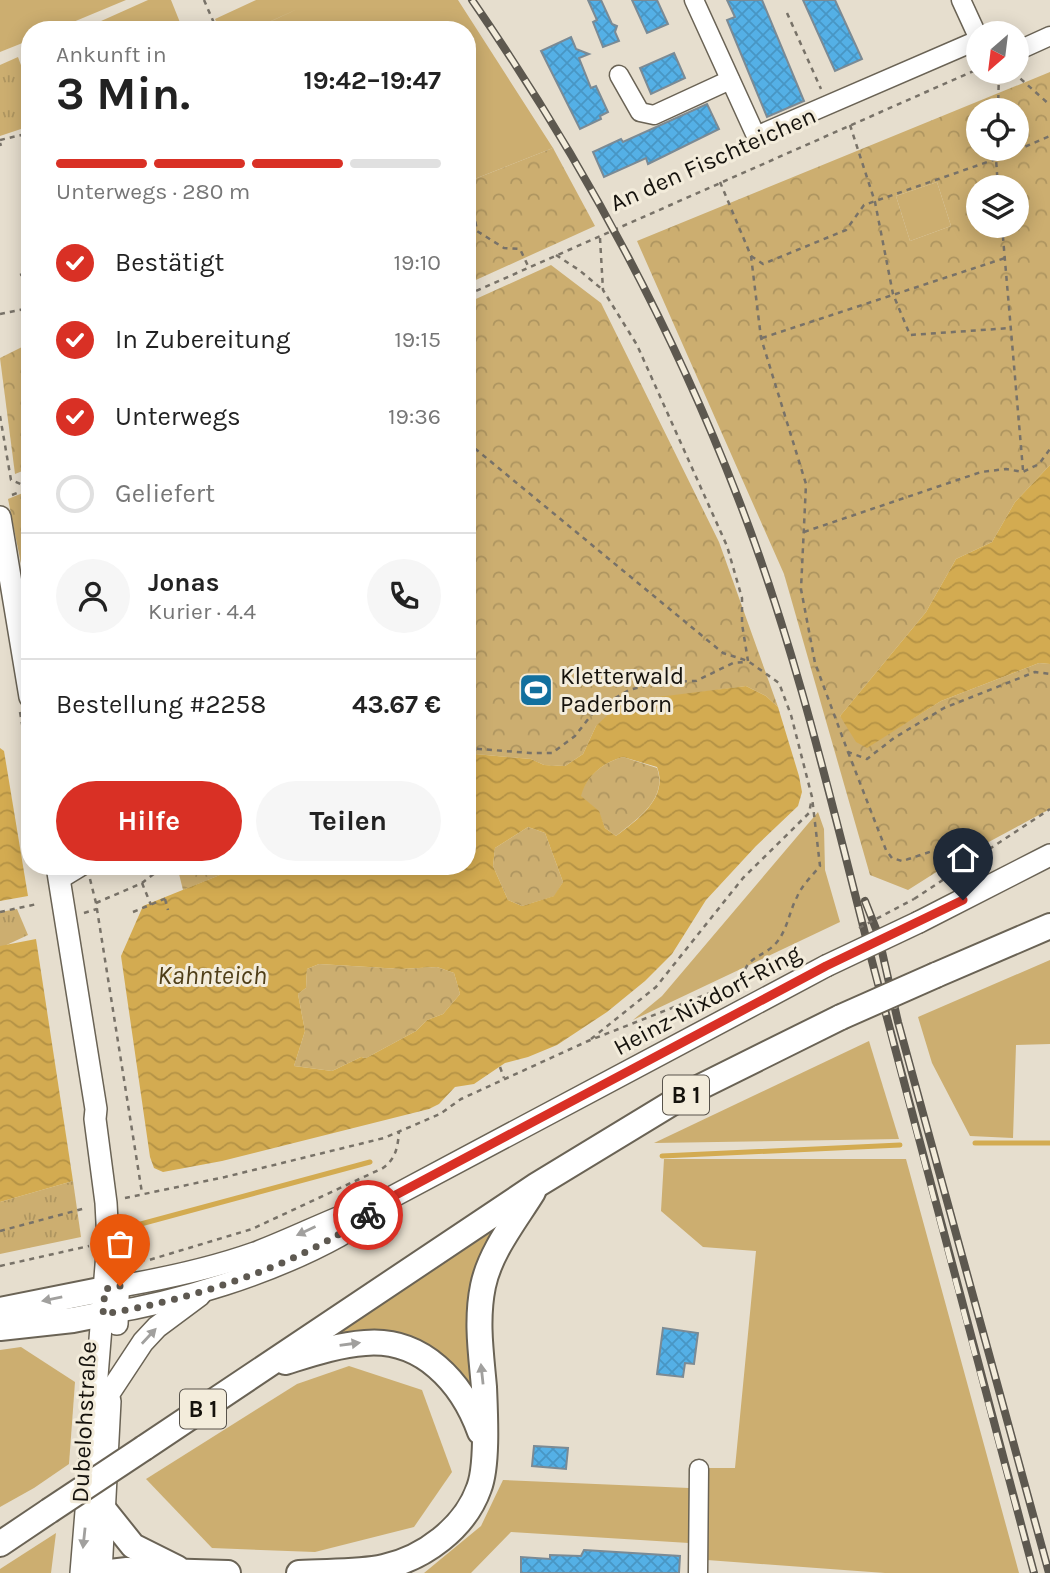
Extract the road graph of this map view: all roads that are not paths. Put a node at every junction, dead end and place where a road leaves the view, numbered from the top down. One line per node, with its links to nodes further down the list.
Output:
1 (694, 0): 8 (street)
2 (961, 0): 3 (street)
3 (970, 21)
4 (1050, 36): 6 (street)
5 (966, 43): 8 (street, An den Fischteichen)
6 (1029, 46)
7 (619, 75): 8 (street)
8 (730, 80)
9 (0, 517): 10 (main road)
10 (21, 642)
11 (1050, 855): 15 (main road, Heinz-Nixdorf-Ring, bridge)
12 (58, 875): 16 (main road, Dubelohstraße)
13 (1050, 926): 14 (highway, B 1, bridge)
14 (537, 1185): 21 (highway, B 1); 23 (highway, B 1, one-way to 14)
15 (392, 1197): 16 (main road, Heinz-Nixdorf-Ring, one-way to 16); 17 (main road, Heinz-Nixdorf-Ring)
16 (112, 1288): 18 (highway, one-way to 18); 19 (main road, Dubelohstraße)
17 (209, 1288): 19 (main road, Heinz-Nixdorf-Ring); 22 (main road, one-way to 17)
18 (0, 1310)
19 (111, 1313): 20 (highway); 22 (main road, Dubelohstraße); 28 (main road, Dubelohstraße, one-way to 28)
20 (0, 1328)
21 (261, 1369): 23 (highway, one-way to 23); 26 (highway, B 1, bridge)
22 (110, 1392): 25 (main road, Dubelohstraße)
23 (484, 1442): 31 (highway)
24 (699, 1469): 32 (street)
25 (105, 1511): 27 (highway); 29 (main road, Dubelohstraße)
26 (4, 1540)
27 (184, 1571): 29 (highway); 30 (highway)
28 (81, 1573)
29 (101, 1573)
30 (228, 1573)
31 (299, 1573)
32 (698, 1573)

